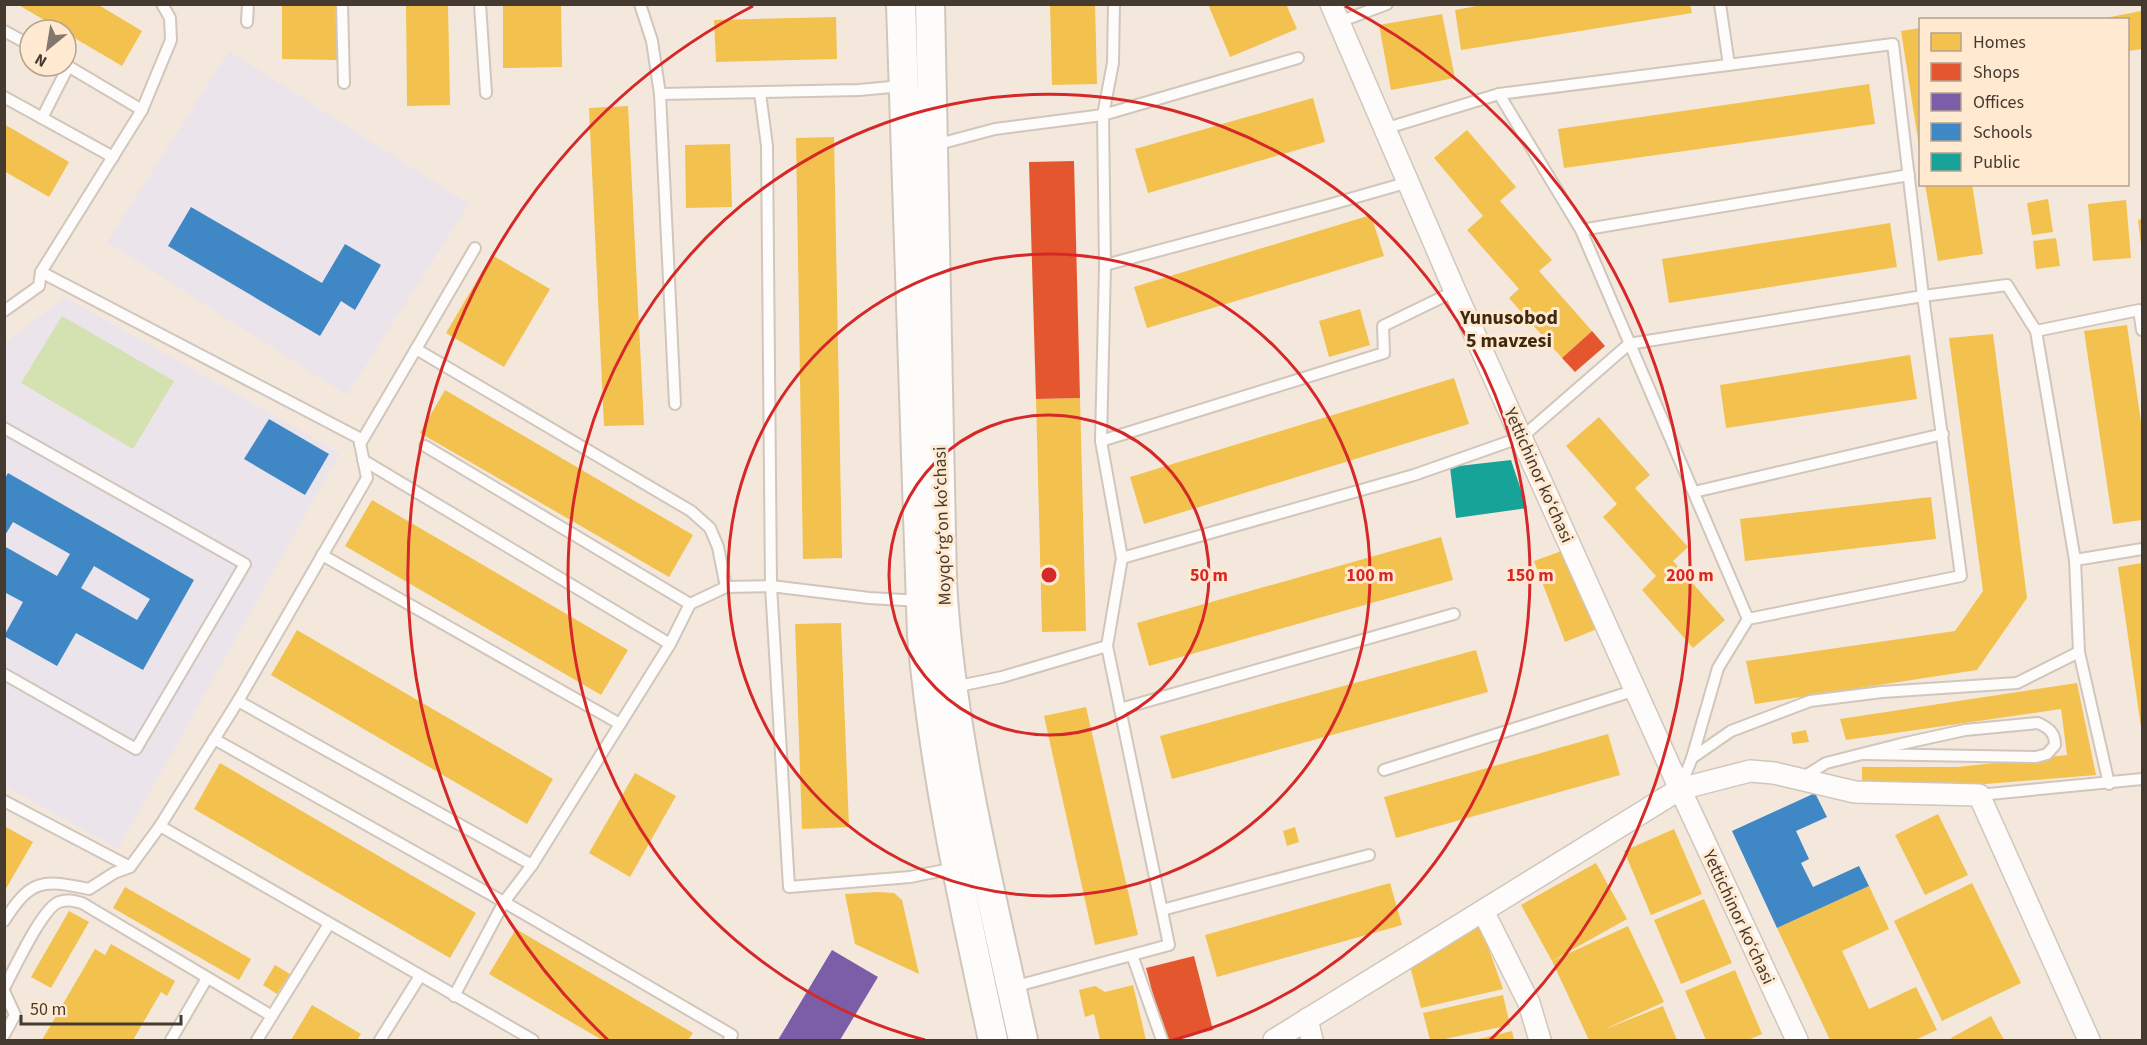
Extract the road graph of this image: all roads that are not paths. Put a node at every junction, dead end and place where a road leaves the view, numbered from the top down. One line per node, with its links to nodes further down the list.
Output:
1 (162, 4): 26 (lane)
2 (248, 4): 12 (lane)
3 (342, 4): 19 (lane)
4 (480, 4): 21 (lane)
5 (640, 4): 23 (lane)
6 (901, 4): 20 (main road, Moyqoʻrgʻon koʻchasi)
7 (930, 4): 30 (main road, Moyqoʻrgʻon koʻchasi)
8 (1114, 4): 27 (lane)
9 (1388, 4): 11 (lane)
10 (1720, 4): 16 (lane)
11 (1335, 13): 29 (street, Yettichinor ko‘chasi)
12 (247, 22)
13 (4, 31): 14 (lane)
14 (18, 39)
15 (1298, 58): 27 (lane)
16 (1730, 65): 24 (lane); 32 (lane)
17 (78, 72): 26 (lane)
18 (61, 78): 28 (lane)
19 (344, 83)
20 (903, 86): 22 (lane); 60 (main road, Moyqoʻrgʻon koʻchasi)
21 (486, 93)
22 (760, 93): 23 (lane); 58 (lane)
23 (660, 94): 45 (lane)
24 (1499, 94): 29 (lane); 34 (lane)
25 (4, 97): 28 (lane)
26 (142, 110): 31 (lane)
27 (1103, 116): 30 (lane); 36 (lane)
28 (42, 118): 31 (lane)
29 (1384, 129): 33 (street, Yettichinor ko‘chasi)
30 (932, 146): 68 (main road, Moyqoʻrgʻon koʻchasi)
31 (112, 157): 37 (lane)
32 (1909, 175): 34 (lane); 39 (lane)
33 (1409, 182): 36 (lane); 38 (street, Yettichinor ko‘chasi)
34 (1581, 230): 43 (lane)
35 (475, 248): 44 (lane)
36 (1105, 265): 49 (lane)
37 (41, 272): 40 (lane); 50 (lane)
38 (1455, 291): 48 (street, Yettichinor ko‘chasi); 49 (lane)
39 (1923, 296): 42 (lane); 43 (lane); 47 (lane)
40 (4, 311)
41 (2142, 330): 42 (lane)
42 (2036, 331): 57 (lane)
43 (1629, 344): 48 (lane); 53 (lane)
44 (416, 349): 50 (lane); 59 (lane)
45 (675, 404)
46 (4, 428): 67 (lane)
47 (1943, 434): 53 (lane); 63 (lane)
48 (1522, 437): 56 (lane); 69 (street, Yettichinor ko‘chasi)
49 (1101, 441): 56 (lane)
50 (360, 444): 52 (lane)
51 (425, 446): 61 (lane)
52 (363, 460): 55 (lane); 64 (lane)
53 (1694, 492): 63 (lane)
54 (2142, 549): 57 (lane)
55 (322, 555): 70 (lane); 72 (lane)
56 (1122, 558): 65 (lane)
57 (2075, 560): 66 (lane)
58 (771, 586): 59 (lane); 60 (lane); 87 (lane)
59 (726, 587): 61 (lane)
60 (921, 601): 87 (main road, Moyqoʻrgʻon koʻchasi)
61 (690, 604): 64 (lane)
62 (1454, 614): 71 (lane)
63 (1748, 619): 75 (lane)
64 (670, 644): 72 (lane)
65 (1107, 646): 68 (lane); 71 (lane)
66 (2079, 652): 75 (lane); 79 (lane)
67 (4, 674)
68 (951, 688): 98 (main road, Moyqoʻrgʻon koʻchasi)
69 (1636, 690): 76 (lane); 80 (street, Yettichinor ko‘chasi)
70 (238, 701): 73 (lane); 85 (lane)
71 (1120, 709): 91 (lane)
72 (620, 724): 85 (lane)
73 (214, 739): 83 (lane); 89 (lane)
74 (1865, 754): 74 (lane); 78 (lane)
75 (1692, 758): 80 (lane)
76 (1384, 770)
77 (2142, 779): 79 (lane)
78 (1800, 780): 80 (street); 81 (street)
79 (2109, 784): 81 (lane)
80 (1680, 789): 92 (street); 115 (street, Yettichinor ko‘chasi)
81 (1979, 795): 116 (street)
82 (4, 801): 86 (lane)
83 (160, 826): 86 (lane); 94 (lane)
84 (1370, 855): 91 (lane)
85 (532, 865): 89 (lane)
86 (130, 867): 88 (lane)
87 (956, 868): 109 (main road, Moyqoʻrgʻon koʻchasi)
88 (89, 889): 90 (lane); 93 (lane)
89 (504, 902): 100 (lane); 108 (lane)
90 (81, 903): 97 (lane); 99 (lane)
91 (1162, 910): 95 (lane)
92 (1483, 911): 102 (street); 114 (street)
93 (4, 921)
94 (329, 924): 96 (lane); 101 (lane)
95 (1132, 955): 98 (lane); 111 (lane)
96 (420, 976): 100 (lane); 106 (lane)
97 (207, 978): 101 (lane); 104 (lane)
98 (1012, 987): 110 (main road, Moyqoʻrgʻon koʻchasi)
99 (4, 989): 103 (lane)
100 (454, 996): 107 (lane)
101 (272, 1016): 105 (lane)
102 (1307, 1019): 112 (street); 113 (street)
103 (4, 1035)
104 (171, 1041)
105 (257, 1041)
106 (381, 1041)
107 (533, 1041)
108 (729, 1041)
109 (993, 1041)
110 (1023, 1041)
111 (1162, 1041)
112 (1274, 1041)
113 (1312, 1041)
114 (1540, 1041)
115 (1797, 1041)
116 (2089, 1041)

